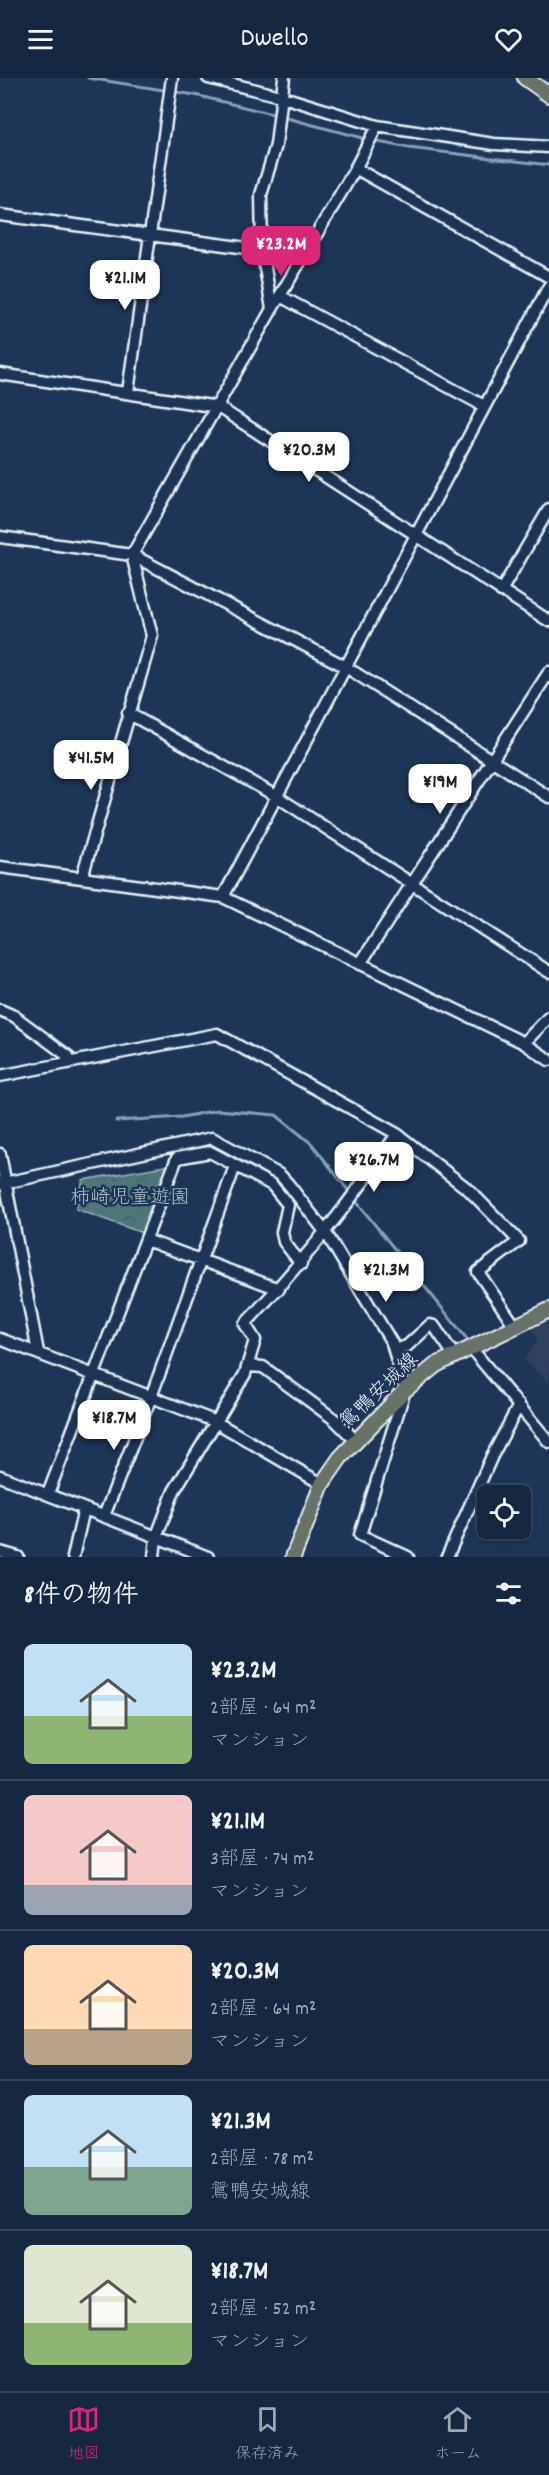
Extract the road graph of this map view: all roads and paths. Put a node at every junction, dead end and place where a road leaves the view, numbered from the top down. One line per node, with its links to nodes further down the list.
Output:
1 (172, 78): 11 (street)
2 (208, 78): 6 (street)
3 (284, 78): 6 (street)
4 (525, 78): 5 (main road)
5 (549, 95)
6 (280, 96): 7 (street); 12 (street)
7 (378, 126): 8 (street); 9 (street)
8 (549, 147)
9 (355, 168): 13 (street); 15 (street)
10 (0, 215): 11 (street)
11 (149, 235): 12 (street); 18 (street)
12 (262, 250): 16 (street)
13 (549, 277)
14 (549, 286): 20 (street)
15 (280, 296): 16 (street); 20 (street)
16 (272, 309): 19 (street)
17 (0, 374): 18 (street)
18 (128, 392): 19 (street)
19 (218, 406): 22 (street); 24 (street)
20 (484, 406): 22 (street)
21 (549, 509): 25 (street)
22 (415, 535): 25 (street); 27 (street)
23 (0, 537): 24 (street)
24 (132, 555): 27 (street); 29 (street)
25 (501, 591): 26 (street)
26 (549, 621)
27 (346, 667): 30 (street); 31 (street)
28 (549, 672): 30 (street)
29 (128, 713): 31 (street); 34 (street)
30 (491, 760): 32 (street); 35 (street)
31 (276, 796): 35 (street); 36 (street)
32 (549, 797)
33 (0, 867): 34 (street)
34 (81, 877): 36 (street)
35 (413, 884): 37 (street); 38 (street)
36 (223, 897): 37 (street)
37 (360, 964): 41 (street)
38 (549, 972)
39 (0, 1010): 43 (street)
40 (549, 1017): 41 (street)
41 (524, 1043): 42 (street)
42 (549, 1060)
43 (68, 1063): 44 (street); 45 (street)
44 (0, 1076)
45 (397, 1134): 49 (street); 55 (street)
46 (0, 1154): 48 (street)
47 (235, 1166): 50 (street); 51 (street); 52 (street)
48 (3, 1183): 49 (street); 59 (street)
49 (326, 1233): 52 (street); 58 (street)
50 (146, 1240): 51 (street); 62 (street)
51 (200, 1260): 53 (street); 64 (street)
52 (300, 1264): 53 (street)
53 (279, 1289): 61 (street)
54 (549, 1310): 55 (main road, 鴛鴨安城線)
55 (515, 1326): 57 (main road, 鴛鴨安城線)
56 (0, 1339): 59 (street)
57 (470, 1347): 60 (main road, 鴛鴨安城線); 65 (street)
58 (394, 1350): 60 (street); 63 (street)
59 (38, 1352): 62 (street)
60 (454, 1355): 63 (main road, 鴛鴨安城線)
61 (248, 1366): 66 (street); 67 (street)
62 (94, 1375): 64 (street); 71 (street)
63 (405, 1390): 67 (main road, 鴛鴨安城線); 81 (street)
64 (151, 1397): 66 (street); 73 (street)
65 (519, 1405): 68 (street); 82 (street)
66 (214, 1421): 70 (street); 74 (street)
67 (356, 1441): 70 (main road, 鴛鴨安城線)
68 (549, 1442)
69 (0, 1476): 71 (street)
70 (322, 1484): 80 (main road, 鴛鴨安城線)
71 (48, 1494): 72 (street)
72 (84, 1509): 73 (street); 77 (street)
73 (104, 1516): 74 (street)
74 (156, 1538): 78 (street); 79 (street)
75 (0, 1552): 76 (street)
76 (18, 1557)
77 (73, 1557)
78 (154, 1557)
79 (208, 1557)
80 (293, 1557)
81 (408, 1557)
82 (447, 1557)

